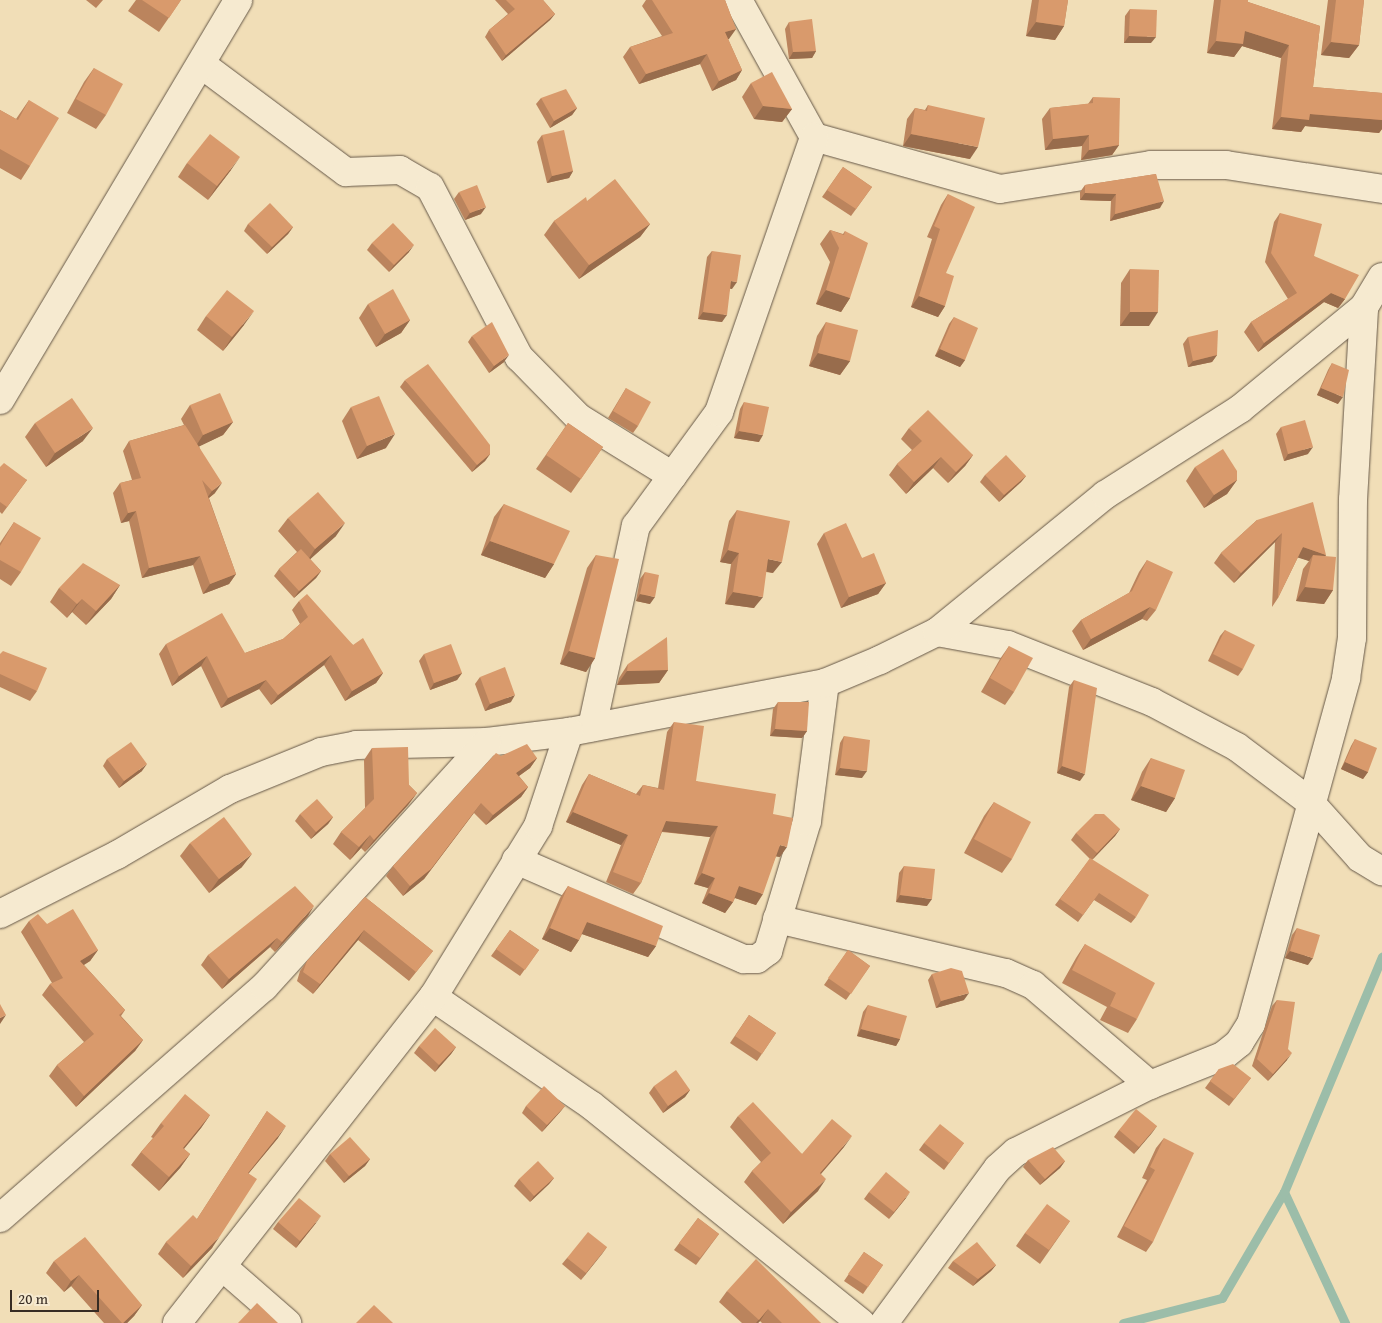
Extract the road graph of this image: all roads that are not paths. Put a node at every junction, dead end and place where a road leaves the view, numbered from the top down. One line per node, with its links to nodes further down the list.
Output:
1 (238, 0): 3 (street)
2 (738, 0): 4 (street)
3 (201, 64): 8 (street); 9 (street)
4 (814, 137): 5 (street); 9 (street)
5 (1382, 189)
6 (1382, 276): 7 (street)
7 (1364, 307): 10 (street); 14 (street)
8 (0, 400)
9 (673, 476): 12 (street)
10 (937, 632): 11 (street); 14 (street)
11 (825, 683): 12 (street); 18 (street)
12 (581, 730): 13 (street); 15 (street)
13 (487, 742): 17 (street); 21 (street)
14 (1309, 802): 16 (street); 20 (street)
15 (516, 860): 18 (street); 19 (street)
16 (1382, 871)
17 (0, 914)
18 (777, 919): 20 (street)
19 (433, 997): 22 (street); 25 (street)
20 (1150, 1085): 26 (street)
21 (0, 1218)
22 (224, 1268): 23 (street); 24 (street)
23 (177, 1323)
24 (287, 1323)
25 (861, 1323)
26 (884, 1323)

